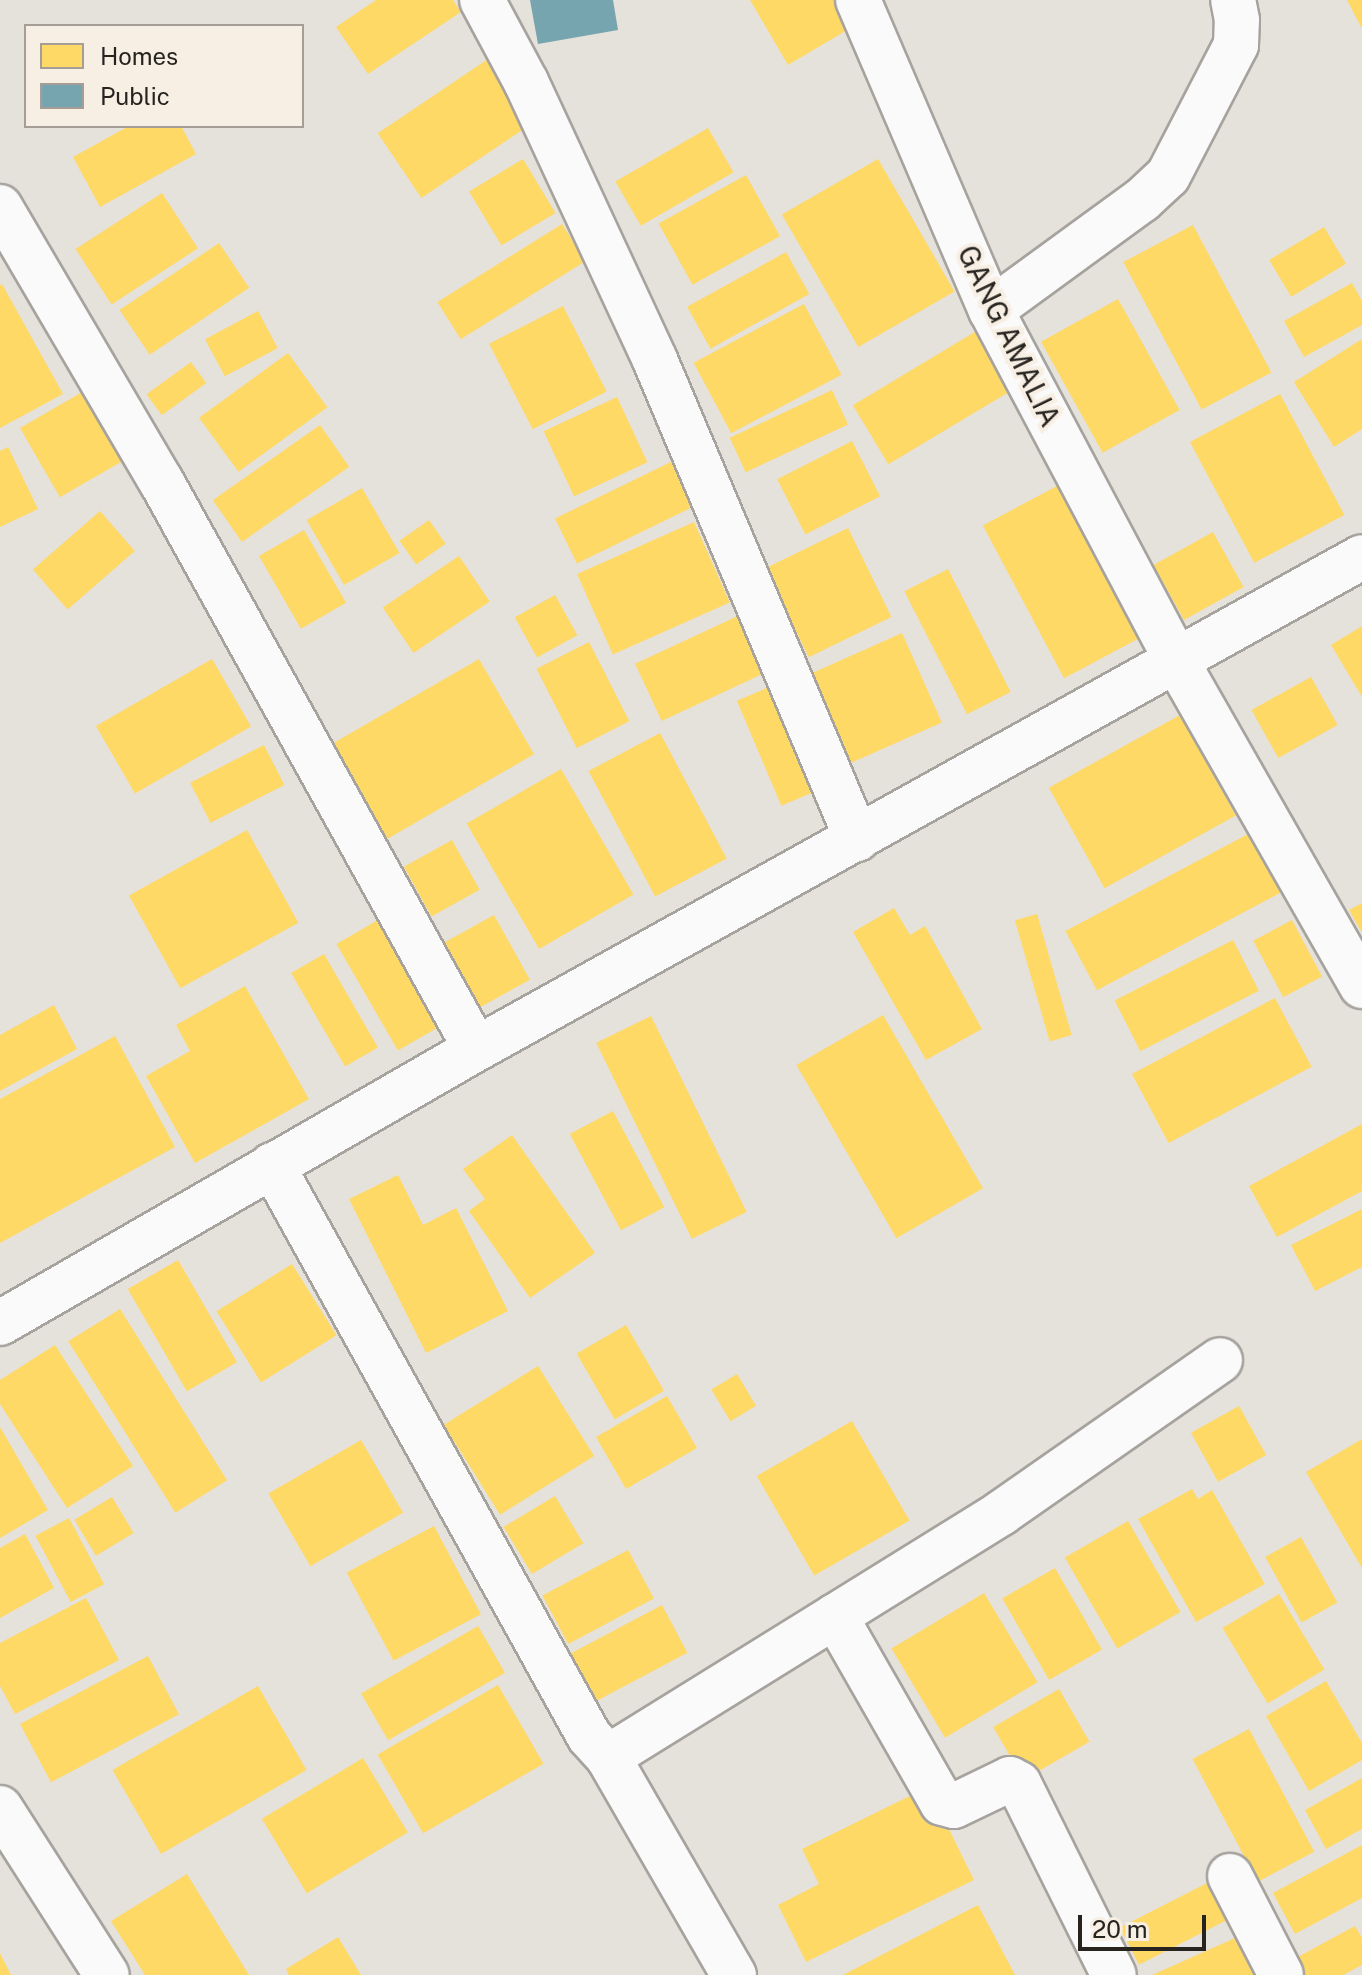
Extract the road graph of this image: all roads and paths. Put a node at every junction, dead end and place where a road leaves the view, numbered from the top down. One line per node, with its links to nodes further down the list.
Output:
1 (482, 0): 8 (street)
2 (858, 0): 5 (street, GANG AMALIA)
3 (1233, 0): 5 (street)
4 (0, 207): 10 (street)
5 (991, 310): 7 (street, GANG AMALIA)
6 (1362, 557): 7 (street)
7 (1177, 662): 8 (street); 9 (street, GANG AMALIA)
8 (857, 839): 10 (street)
9 (1362, 986)
10 (476, 1049): 11 (street)
11 (272, 1165): 12 (street); 15 (street)
12 (0, 1323)
13 (1220, 1360): 14 (street)
14 (835, 1616): 15 (street); 20 (street)
15 (608, 1757): 19 (street)
16 (0, 1808): 18 (street)
17 (1230, 1876): 21 (street)
18 (107, 1975)
19 (734, 1975)
20 (1114, 1975)
21 (1281, 1975)

